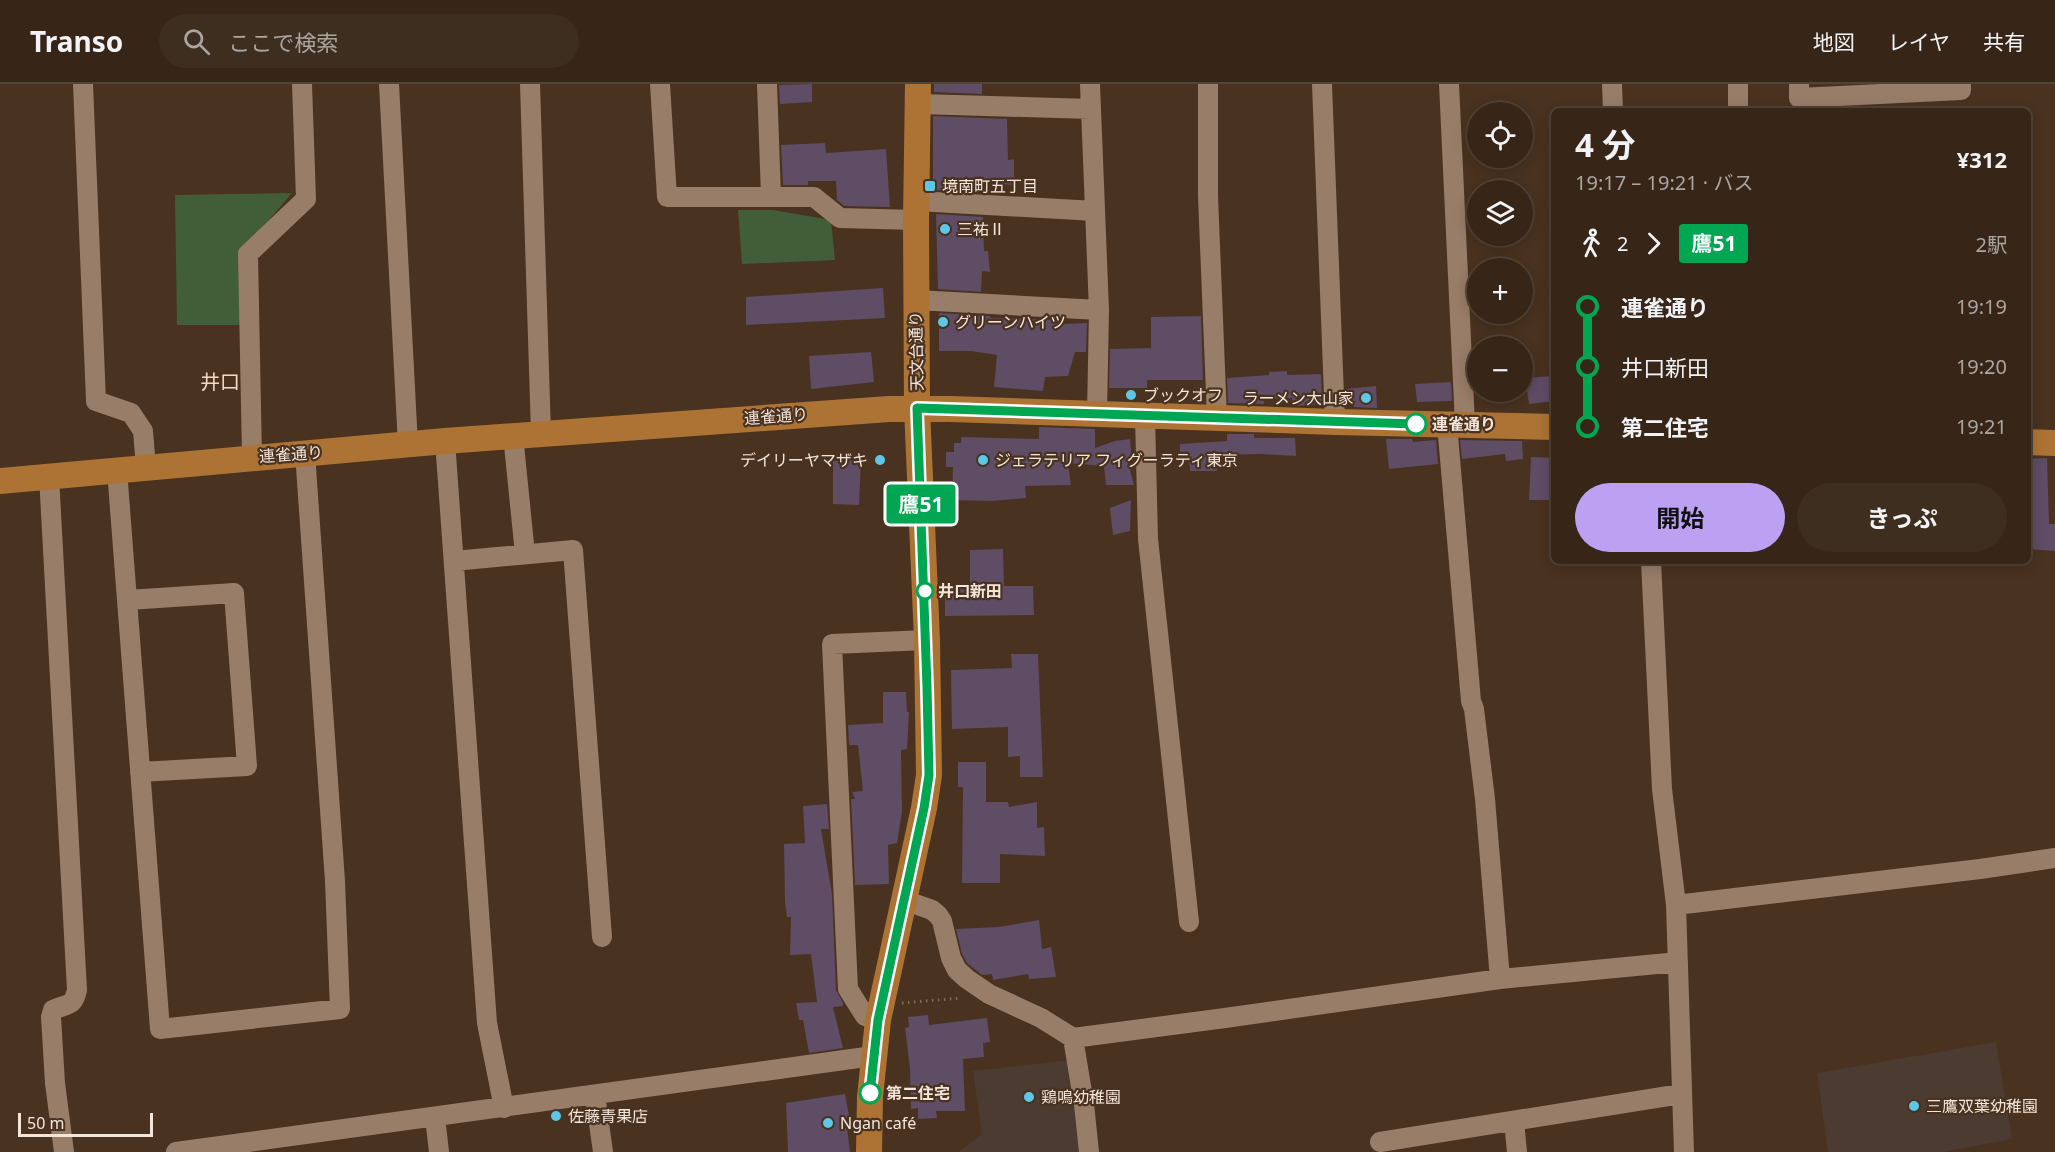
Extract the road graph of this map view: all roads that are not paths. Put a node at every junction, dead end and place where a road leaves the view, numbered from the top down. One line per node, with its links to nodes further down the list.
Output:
1 (83, 84): 39 (street)
2 (302, 84): 38 (street)
3 (389, 84): 36 (street)
4 (530, 84): 31 (street)
5 (660, 84): 19 (street)
6 (767, 84): 19 (street)
7 (1090, 84): 18 (street)
8 (1208, 84): 27 (street)
9 (1322, 84): 28 (street)
10 (1449, 84): 29 (street)
11 (1612, 84): 16 (street)
12 (1738, 84): 17 (street)
13 (1798, 84): 14 (street)
14 (1961, 84)
15 (919, 94): 18 (street); 20 (main road, 天文台通り)
16 (1612, 108)
17 (1738, 108)
18 (1091, 109): 21 (street)
19 (771, 196): 20 (street)
20 (916, 210): 21 (street); 22 (main road, 天文台通り)
21 (1095, 211): 23 (street)
22 (916, 300): 23 (street); 24 (main road, 天文台通り)
23 (1099, 310): 25 (street)
24 (917, 408): 25 (main road, 連雀通り); 31 (main road, 連雀通り); 47 (main road, 天文台通り)
25 (1097, 414): 26 (main road, 連雀通り)
26 (1145, 416): 27 (main road, 連雀通り); 52 (street)
27 (1217, 418): 28 (main road, 連雀通り)
28 (1335, 422): 29 (main road, 連雀通り)
29 (1456, 424): 30 (main road, 連雀通り); 55 (street)
30 (1551, 427)
31 (541, 433): 32 (main road, 連雀通り)
32 (513, 435): 33 (main road, 連雀通り); 43 (street)
33 (445, 441): 36 (main road, 連雀通り); 44 (street)
34 (2031, 442): 35 (main road)
35 (2055, 443)
36 (408, 445): 37 (main road, 連雀通り)
37 (305, 453): 38 (main road, 連雀通り); 48 (street)
38 (252, 457): 39 (main road, 連雀通り)
39 (146, 467): 40 (main road, 連雀通り)
40 (117, 470): 41 (main road, 連雀通り); 46 (street)
41 (49, 476): 42 (main road, 連雀通り); 66 (street)
42 (0, 481)
43 (525, 554): 44 (street); 53 (street)
44 (454, 561): 61 (street)
45 (1650, 564): 51 (street)
46 (128, 600): 48 (street); 48 (street)
47 (927, 640): 50 (main road, 天文台通り); 56 (street)
48 (140, 772)
49 (2055, 858): 51 (street)
50 (904, 900): 56 (main road, 天文台通り); 57 (street)
51 (1676, 904): 54 (street)
52 (1189, 922)
53 (602, 937)
54 (1678, 962): 55 (street); 59 (street)
55 (1500, 979): 57 (street)
56 (880, 1011): 58 (main road, 天文台通り)
57 (1072, 1038): 71 (street)
58 (873, 1056): 60 (street); 70 (main road, 天文台通り)
59 (1681, 1094): 63 (street); 73 (street)
60 (595, 1095): 61 (street); 69 (street)
61 (504, 1108): 62 (street)
62 (435, 1118): 67 (street); 68 (street)
63 (1514, 1121): 65 (street); 72 (street)
64 (1380, 1142): 65 (street)
65 (1421, 1144)
66 (64, 1152)
67 (176, 1152)
68 (439, 1152)
69 (603, 1152)
70 (869, 1152)
71 (1089, 1152)
72 (1517, 1152)
73 (1684, 1152)

